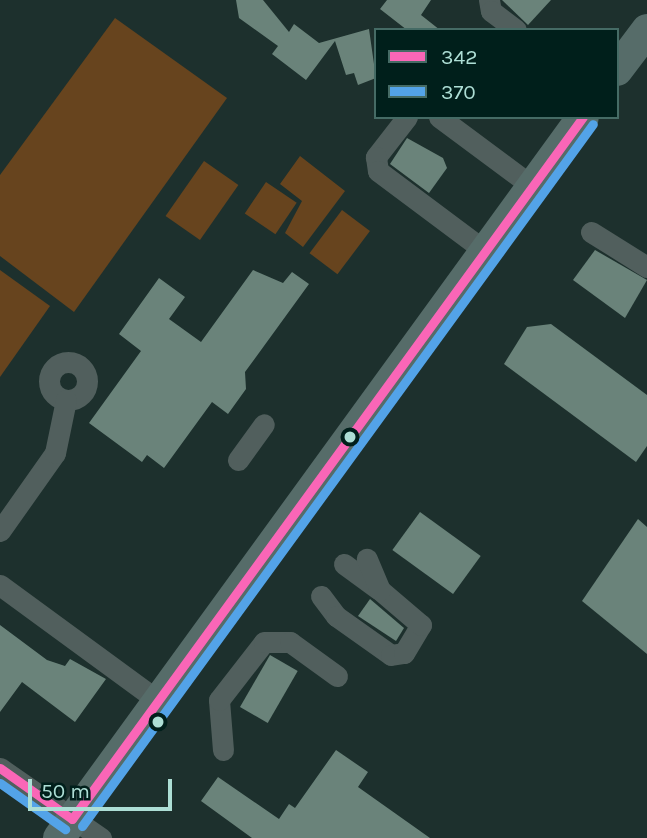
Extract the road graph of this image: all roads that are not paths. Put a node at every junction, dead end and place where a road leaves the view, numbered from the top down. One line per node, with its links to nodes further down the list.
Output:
1 (489, 0): 2 (street)
2 (513, 28)
3 (647, 30): 4 (highway)
4 (619, 67)
5 (405, 119): 10 (street)
6 (442, 119): 8 (street)
7 (582, 119): 8 (highway)
8 (532, 186): 10 (highway)
9 (591, 232): 11 (street)
10 (485, 251): 22 (highway)
11 (647, 267)
12 (66, 400): 15 (street)
13 (264, 424): 14 (street)
14 (238, 460)
15 (0, 531)
16 (367, 559): 19 (street)
17 (344, 564): 19 (street)
18 (0, 585): 22 (street)
19 (380, 590): 20 (street)
20 (321, 596)
21 (337, 676): 23 (street)
22 (158, 700): 25 (highway)
23 (223, 750)
24 (0, 768): 25 (street)
25 (66, 829): 26 (street)
26 (101, 838)

